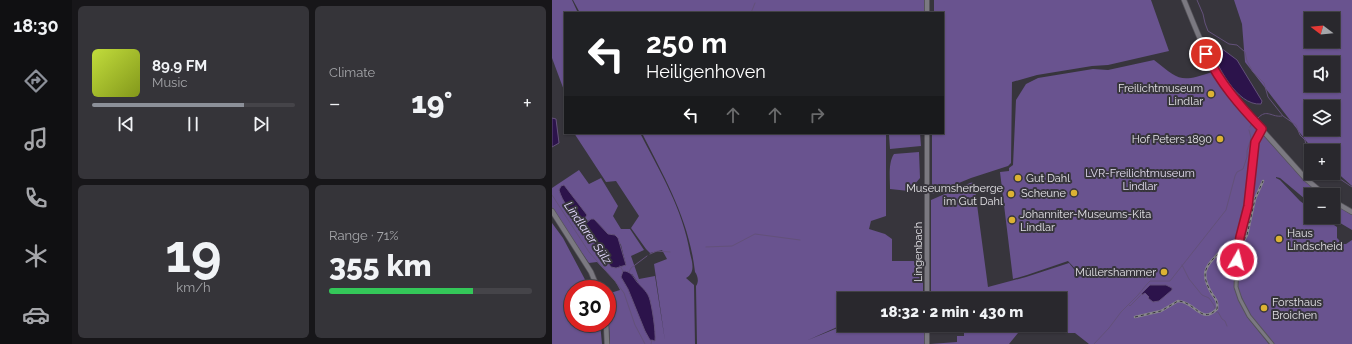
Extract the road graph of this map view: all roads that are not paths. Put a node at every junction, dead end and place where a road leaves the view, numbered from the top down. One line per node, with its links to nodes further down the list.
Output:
1 (927, 0): 3 (street)
2 (1184, 0): 4 (main road)
3 (927, 12)
4 (1262, 129): 6 (main road); 16 (street)
5 (927, 134): 11 (street, Lingenbach)
6 (1317, 188)
7 (1340, 205): 8 (main road)
8 (1352, 212)
9 (553, 213): 10 (main road)
10 (594, 280)
11 (927, 292)
12 (606, 332): 14 (main road)
13 (927, 332): 15 (street)
14 (607, 344)
15 (927, 344)
16 (1272, 344)

